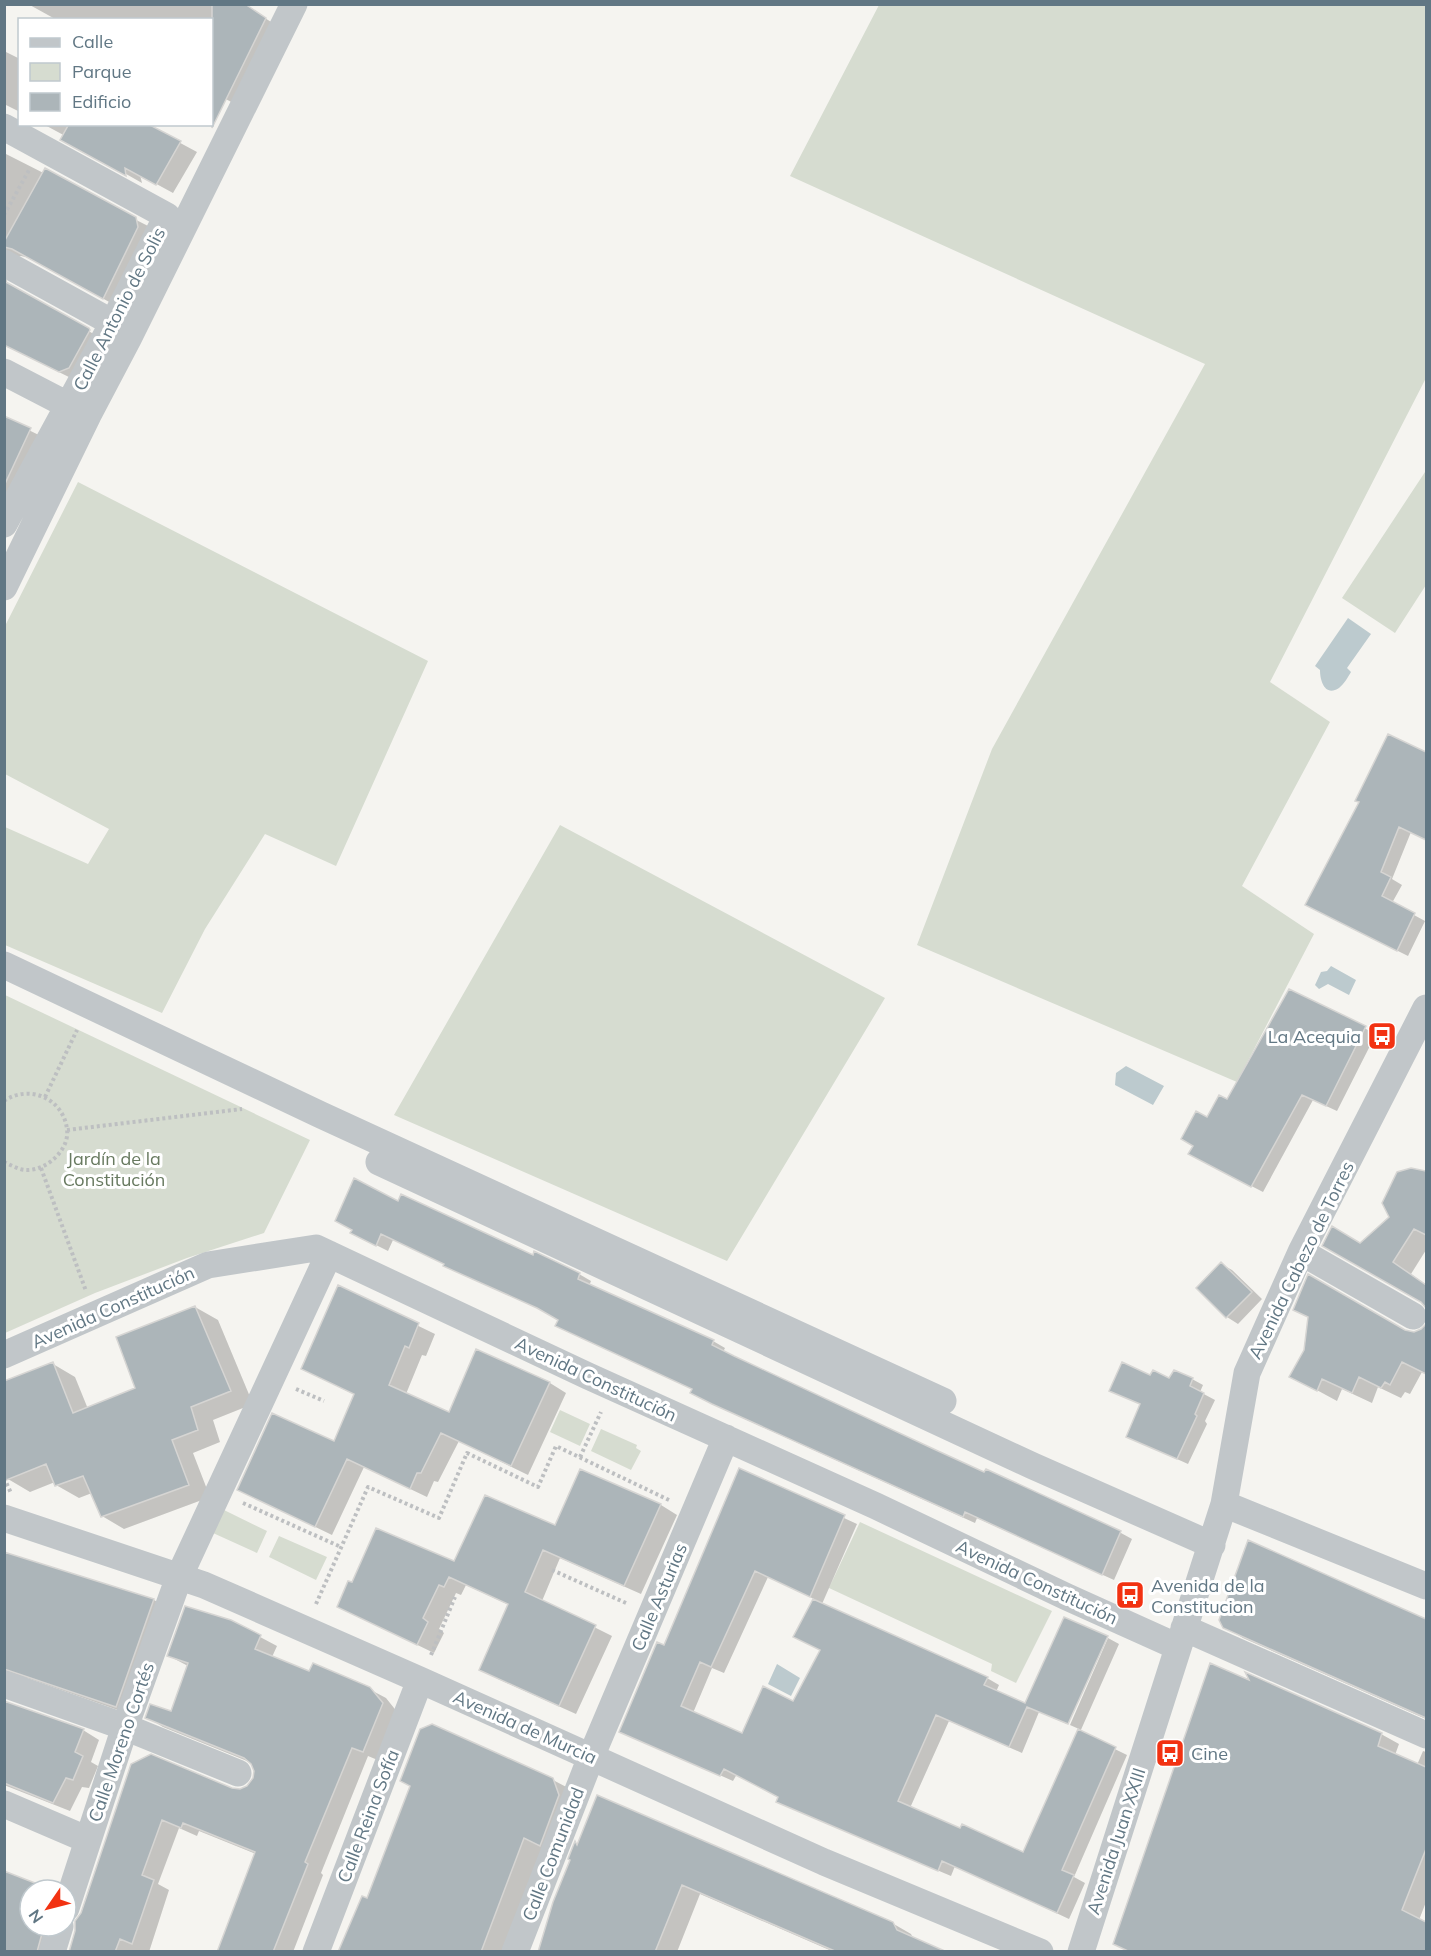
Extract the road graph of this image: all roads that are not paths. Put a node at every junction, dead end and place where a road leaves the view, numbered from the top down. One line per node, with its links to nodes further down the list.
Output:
1 (294, 4): 6 (street)
2 (4, 127): 4 (street, Calle Antonio de Solis)
3 (4, 263): 4 (street)
4 (113, 323): 6 (street, Calle Antonio de Solis)
5 (4, 372): 6 (street)
6 (78, 411): 7 (street); 9 (street)
7 (13, 488): 8 (street)
8 (4, 524)
9 (4, 587)
10 (4, 965): 17 (street)
11 (1426, 1008): 13 (street, Avenida Cabezo de Torres)
12 (379, 1162): 21 (street)
13 (1301, 1252): 15 (street); 19 (street, Avenida Cabezo de Torres)
14 (329, 1254): 16 (street, Avenida Constitución); 18 (street, Avenida Constitución); 22 (street, Calle Moreno Cortés)
15 (1413, 1317)
16 (4, 1355)
17 (943, 1401)
18 (726, 1438): 24 (street, Avenida Constitución); 29 (street, Calle Asturias)
19 (1224, 1504): 21 (street, Avenida Cabezo de Torres); 23 (street)
20 (4, 1518): 22 (street, Avenida de Murcia)
21 (1212, 1545): 24 (street, Avenida Cabezo de Torres)
22 (178, 1577): 25 (street, Avenida de Murcia); 27 (street, Calle Moreno Cortés)
23 (1426, 1587)
24 (1181, 1638): 28 (street, Avenida Constitución); 37 (street, Avenida Juan XXIII)
25 (420, 1680): 29 (street, Avenida de Murcia); 34 (street, Calle Reina Sofía)
26 (4, 1684): 27 (street)
27 (125, 1727): 30 (street); 32 (street, Calle Moreno Cortés)
28 (1426, 1735)
29 (591, 1757): 35 (street, Calle Comunidad); 36 (street, Avenida de Murcia)
30 (238, 1773)
31 (4, 1803): 32 (street)
32 (88, 1840): 33 (street, Calle Moreno Cortés)
33 (76, 1878)
34 (316, 1952)
35 (515, 1952)
36 (1040, 1952)
37 (1081, 1952)

